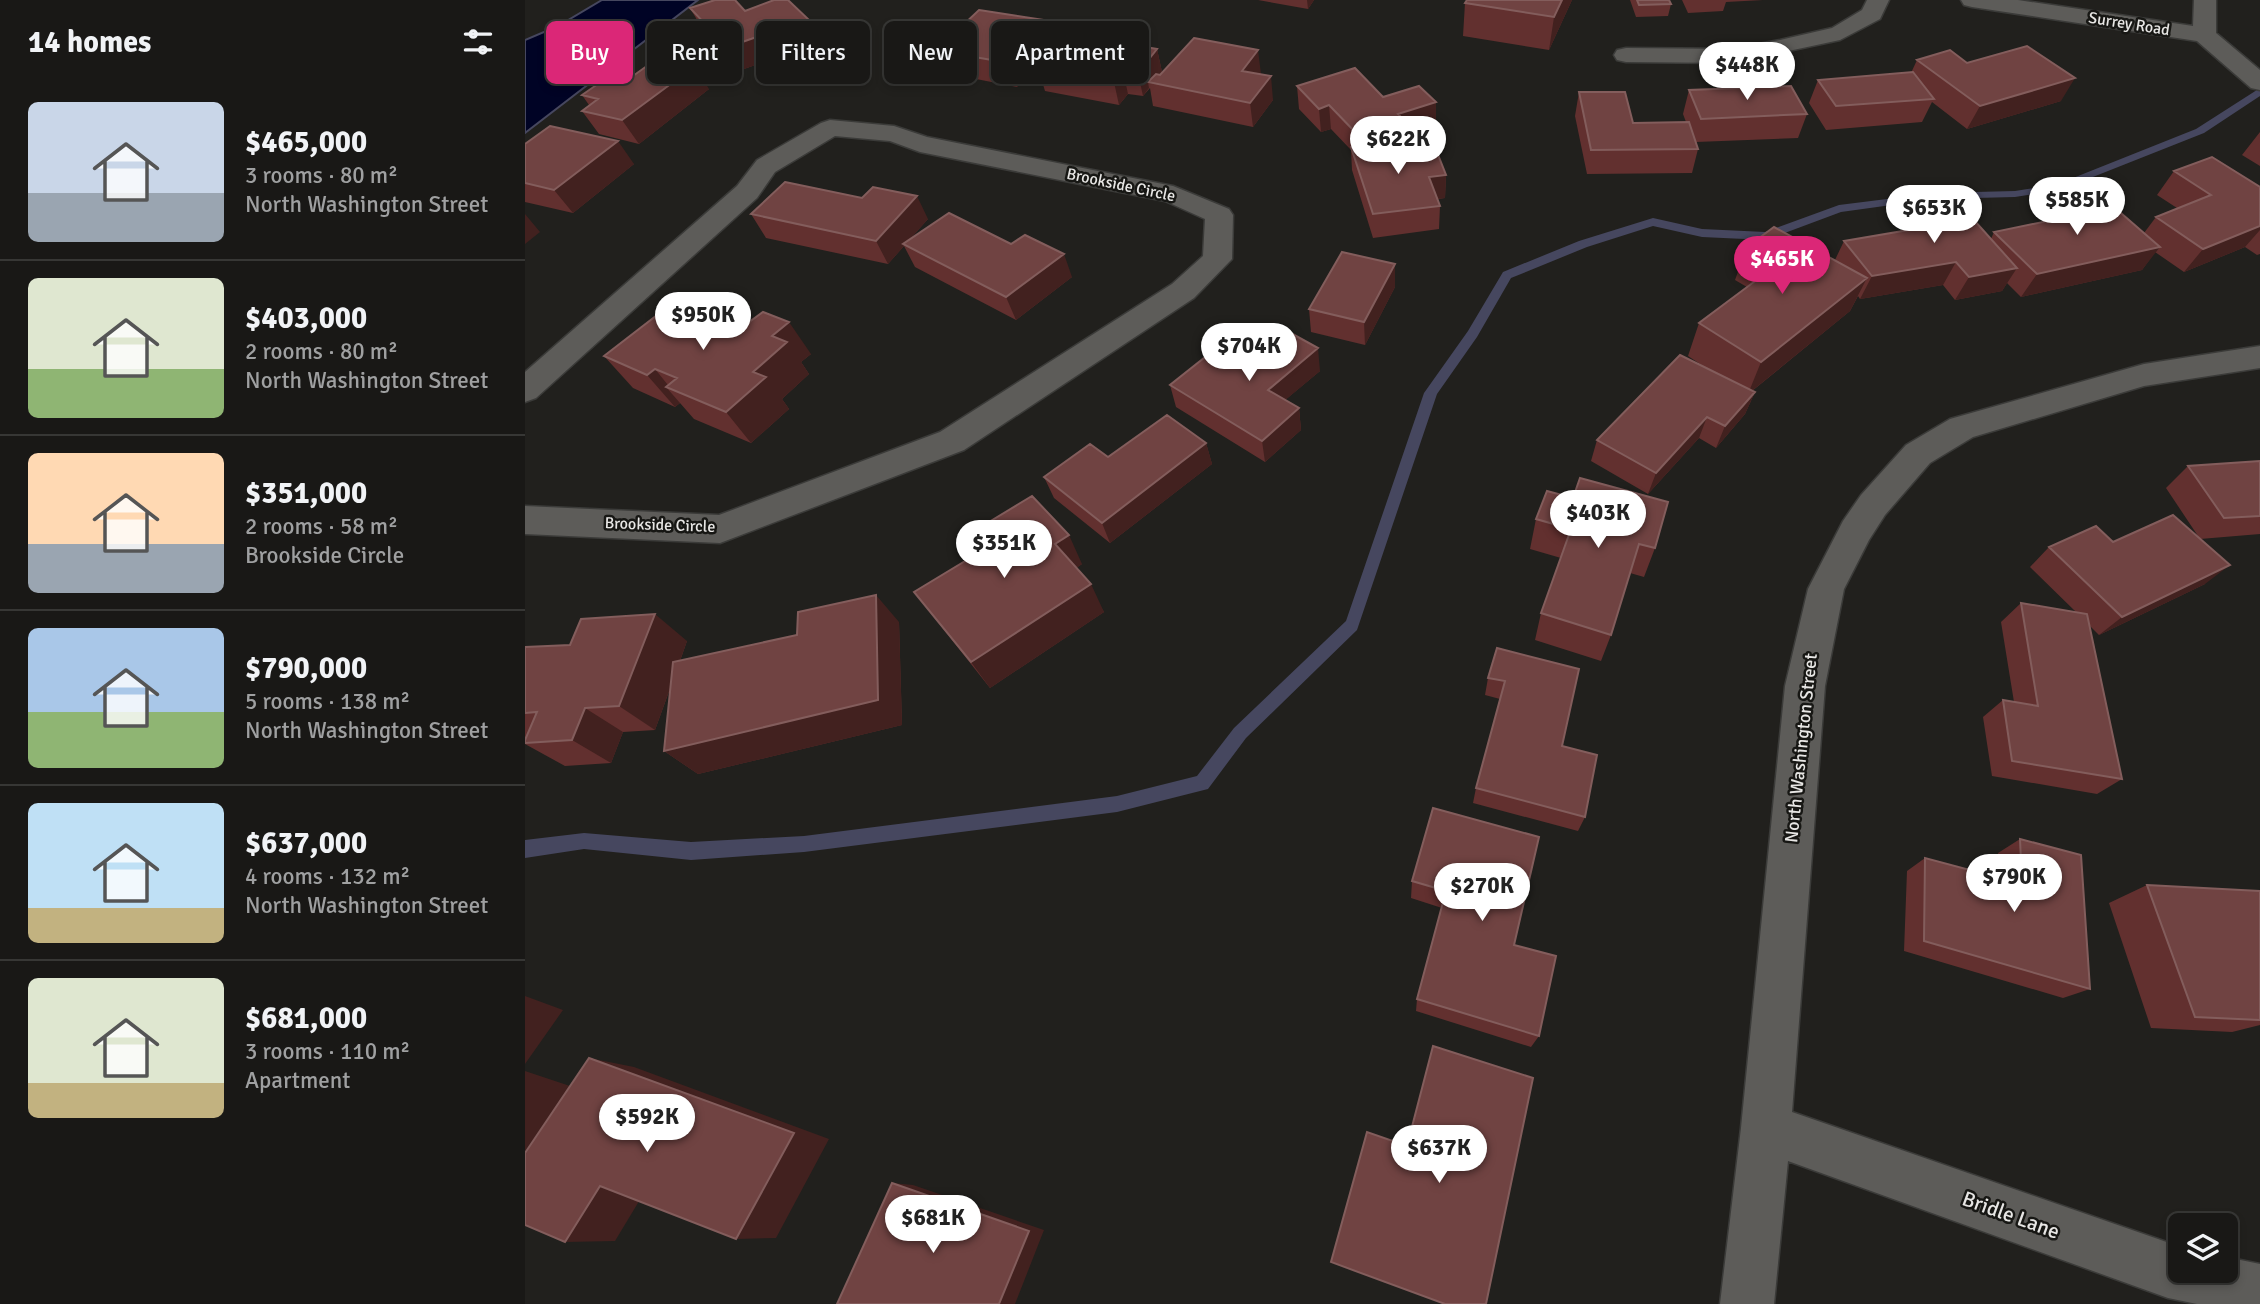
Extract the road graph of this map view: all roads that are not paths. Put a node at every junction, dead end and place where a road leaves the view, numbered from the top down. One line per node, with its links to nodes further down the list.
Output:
1 (1878, 0): 5 (street)
2 (1972, 0): 4 (street, Surrey Road)
3 (2205, 0): 4 (street)
4 (2204, 35): 6 (street)
5 (1626, 55)
6 (2260, 83)
7 (2260, 357): 10 (street, North Washington Street)
8 (525, 390): 9 (street, Brookside Circle)
9 (525, 520)
10 (1766, 1128): 11 (street, Bridle Lane); 12 (street, North Washington Street)
11 (2260, 1292)
12 (1747, 1304)

